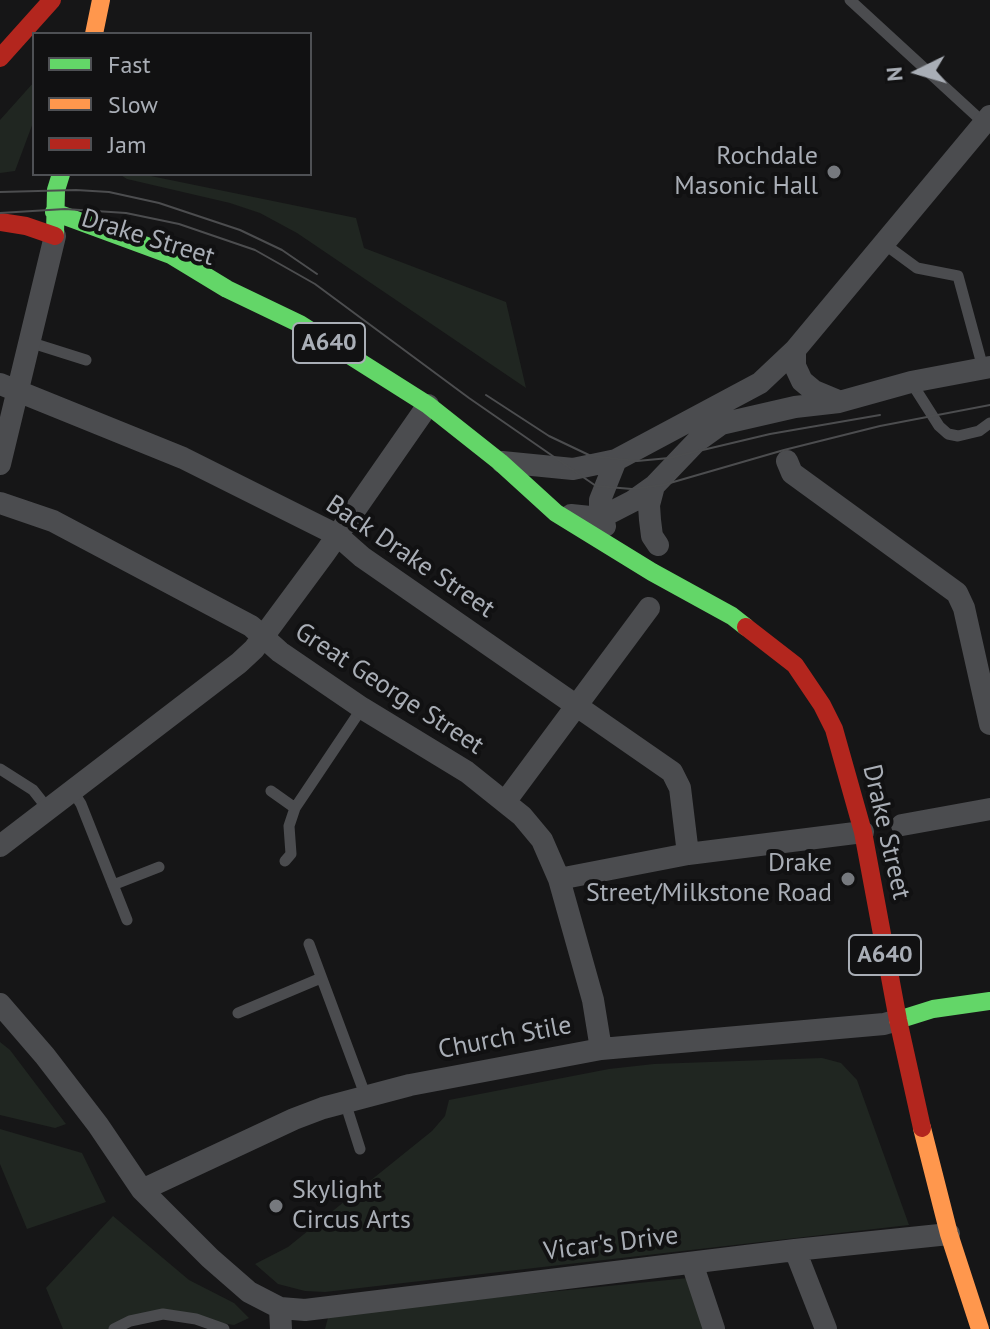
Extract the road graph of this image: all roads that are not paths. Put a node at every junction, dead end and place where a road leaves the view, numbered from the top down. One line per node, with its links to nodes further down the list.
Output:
1 (52, 0): 5 (main road)
2 (101, 0): 4 (main road)
3 (850, 0): 6 (lane)
4 (94, 32)
5 (0, 58)
6 (987, 120): 11 (street)
7 (60, 176): 8 (main road)
8 (46, 210): 10 (main road); 13 (main road, Drake Street / A640)
9 (0, 222): 10 (main road)
10 (65, 240): 14 (street)
11 (883, 243): 15 (street); 17 (lane)
12 (172, 277): 13 (main road, Drake Street / A640)
13 (227, 289): 21 (main road, Drake Street / A640)
14 (29, 342): 16 (lane); 19 (street)
15 (797, 348): 20 (street); 23 (street)
16 (86, 360)
17 (987, 368): 18 (street)
18 (911, 382): 20 (street); 22 (lane)
19 (9, 388): 26 (street); 31 (street, Back Drake Street)
20 (839, 402): 27 (street)
21 (428, 405): 25 (main road, Drake Street / A640); 31 (street)
22 (990, 423)
23 (616, 460): 25 (street); 30 (street)
24 (787, 461): 39 (street)
25 (500, 462): 29 (main road, Drake Street / A640); 30 (main road, Drake Street / A640)
26 (0, 464)
27 (654, 486): 30 (street); 32 (street)
28 (0, 503): 36 (street, Great George Street)
29 (556, 513): 30 (street); 33 (main road, Drake Street / A640)
30 (600, 518): 32 (main road, Drake Street / A640); 33 (street)
31 (337, 535): 36 (street); 37 (street, Back Drake Street)
32 (658, 545): 35 (main road, Drake Street / A640)
33 (631, 556): 35 (main road, Drake Street / A640)
34 (649, 608): 37 (street)
35 (732, 616): 48 (main road, Drake Street / A640)
36 (263, 638): 38 (street, Great George Street); 41 (street)
37 (578, 706): 43 (street); 50 (street, Back Drake Street)
38 (362, 708): 43 (street, Great George Street); 44 (lane)
39 (990, 724)
40 (0, 769): 45 (lane)
41 (72, 790): 45 (street); 54 (lane)
42 (271, 791): 44 (lane)
43 (505, 802): 53 (street, Great George Street)
44 (295, 808): 51 (lane)
45 (48, 809): 49 (street)
46 (990, 809): 47 (street)
47 (902, 825)
48 (863, 832): 50 (street); 61 (main road, Drake Street / A640)
49 (0, 846)
50 (688, 854): 53 (street)
51 (285, 861)
52 (159, 867): 54 (lane)
53 (559, 879): 62 (street, Great George Street)
54 (113, 885): 55 (lane)
55 (127, 920)
56 (309, 944): 57 (lane)
57 (321, 978): 60 (lane); 63 (lane)
58 (990, 1001): 61 (main road)
59 (0, 1004): 65 (street)
60 (238, 1013)
61 (898, 1020): 62 (street, Church Stile); 66 (main road, Drake Street / A640)
62 (601, 1049): 63 (street, Church Stile)
63 (355, 1100): 64 (lane); 65 (street, Church Stile)
64 (360, 1149)
65 (142, 1190): 69 (street)
66 (949, 1234): 67 (street, Vicar's Drive); 74 (main road, Drake Street / A640)
67 (795, 1250): 68 (street, Vicar's Drive); 73 (street)
68 (692, 1263): 69 (street, Vicar's Drive); 72 (street)
69 (277, 1323)
70 (114, 1329): 71 (lane)
71 (224, 1329)
72 (714, 1329)
73 (826, 1329)
74 (980, 1329)

